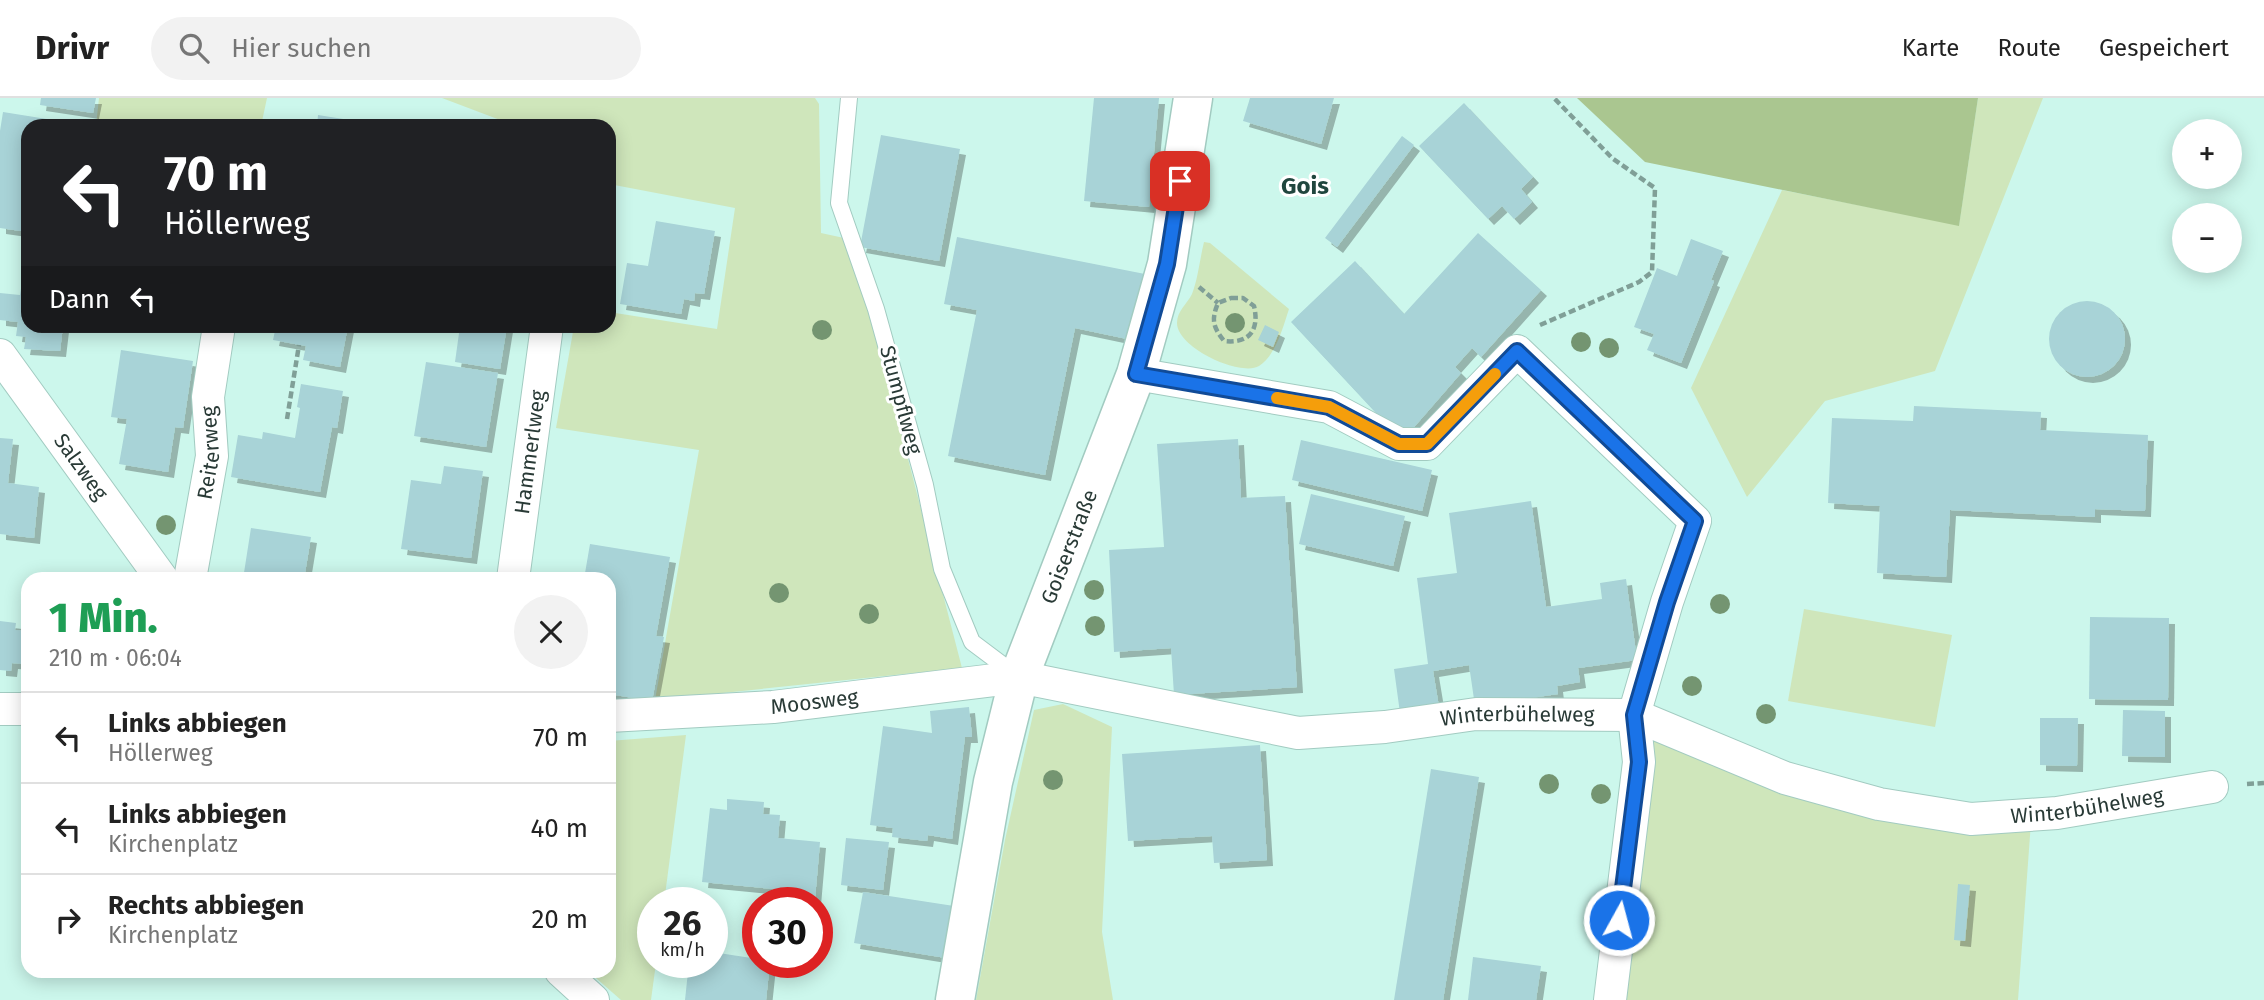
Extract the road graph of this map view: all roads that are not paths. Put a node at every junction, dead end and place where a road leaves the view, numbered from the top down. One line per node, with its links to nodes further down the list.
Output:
1 (849, 98): 10 (lane, Stumpflweg)
2 (1193, 98): 6 (street, Goiserstraße)
3 (218, 333): 8 (street, Reiterweg)
4 (546, 333): 9 (street, Hammerlweg)
5 (0, 355): 7 (street, Salzweg)
6 (1136, 374): 10 (street, Goiserstraße); 13 (street)
7 (158, 572)
8 (191, 572)
9 (514, 572)
10 (1019, 677): 13 (street, Winterbühelweg); 14 (street, Moosweg); 18 (street, Goiserstraße)
11 (0, 709): 12 (street)
12 (21, 709)
13 (1634, 715): 15 (street, Winterbühelweg); 19 (street)
14 (616, 716)
15 (2212, 787)
16 (569, 978): 17 (street)
17 (593, 1000)
18 (955, 1000)
19 (1610, 1000)

